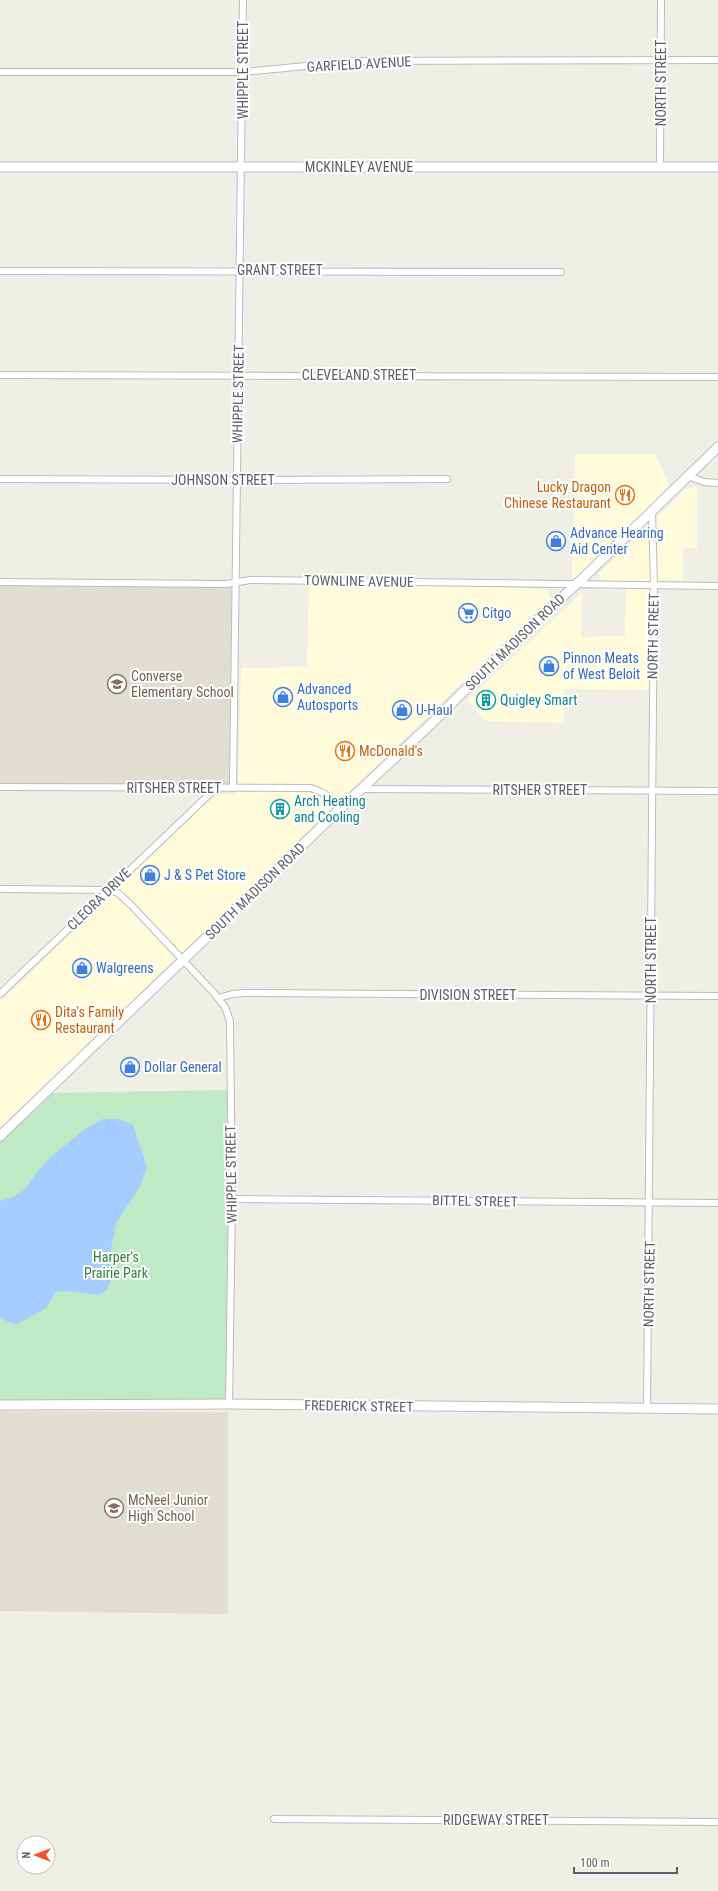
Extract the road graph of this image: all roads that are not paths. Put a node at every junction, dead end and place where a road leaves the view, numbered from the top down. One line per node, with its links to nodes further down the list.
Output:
1 (243, 0): 6 (street, WHIPPLE STREET)
2 (662, 0): 3 (street, NORTH STREET)
3 (661, 60): 4 (street, GARFIELD AVENUE); 6 (street, GARFIELD AVENUE); 9 (street, NORTH STREET)
4 (718, 60)
5 (0, 72): 6 (street, GARFIELD AVENUE)
6 (243, 72): 8 (street, WHIPPLE STREET)
7 (0, 167): 8 (street, MCKINLEY AVENUE)
8 (242, 167): 9 (street, MCKINLEY AVENUE); 11 (street, WHIPPLE STREET)
9 (660, 167): 10 (street, MCKINLEY AVENUE)
10 (718, 167)
11 (241, 270): 12 (street, GRANT STREET); 13 (street, GRANT STREET); 15 (street, WHIPPLE STREET)
12 (0, 271)
13 (561, 272)
14 (0, 375): 15 (street, CLEVELAND STREET)
15 (238, 375): 16 (street, CLEVELAND STREET); 21 (street, WHIPPLE STREET)
16 (718, 377)
17 (718, 447): 18 (street, SOUTH MADISON ROAD)
18 (688, 476): 22 (street); 23 (street, SOUTH MADISON ROAD)
19 (447, 478): 21 (street, JOHNSON STREET)
20 (0, 479): 21 (street, JOHNSON STREET)
21 (237, 480): 25 (street, WHIPPLE STREET)
22 (718, 483)
23 (652, 511): 26 (street, SOUTH MADISON ROAD); 27 (street, NORTH STREET)
24 (0, 582): 25 (street, TOWNLINE AVENUE)
25 (236, 582): 26 (street, TOWNLINE AVENUE); 31 (street, WHIPPLE STREET)
26 (575, 584): 27 (street, TOWNLINE AVENUE); 32 (street, SOUTH MADISON ROAD)
27 (654, 586): 28 (street, TOWNLINE AVENUE); 33 (street, NORTH STREET)
28 (718, 586)
29 (0, 787): 30 (street, RITSHER STREET)
30 (216, 788): 31 (street, RITSHER STREET); 37 (street, CLEORA DRIVE)
31 (233, 788): 35 (street, RITSHER STREET)
32 (361, 789): 33 (street, RITSHER STREET); 35 (street, SOUTH MADISON ROAD)
33 (652, 790): 34 (street, RITSHER STREET); 40 (street, NORTH STREET)
34 (718, 791)
35 (342, 807): 38 (street, SOUTH MADISON ROAD)
36 (0, 889): 37 (street)
37 (108, 890): 38 (street, WHIPPLE STREET); 39 (street, CLEORA DRIVE)
38 (182, 961): 42 (street, WHIPPLE STREET); 43 (street, SOUTH MADISON ROAD)
39 (0, 994)
40 (650, 996): 41 (street, DIVISION STREET); 42 (street, DIVISION STREET); 45 (street, NORTH STREET)
41 (718, 996)
42 (219, 998): 44 (street, WHIPPLE STREET)
43 (0, 1136)
44 (232, 1199): 45 (street, BITTEL STREET); 47 (street, WHIPPLE STREET)
45 (649, 1202): 46 (street, BITTEL STREET); 49 (street, NORTH STREET)
46 (718, 1203)
47 (229, 1404): 48 (street, FREDERICK STREET); 49 (street, FREDERICK STREET)
48 (0, 1405)
49 (647, 1409): 50 (street, FREDERICK STREET)
50 (718, 1409)
51 (274, 1819): 52 (street, RIDGEWAY STREET)
52 (718, 1822)

